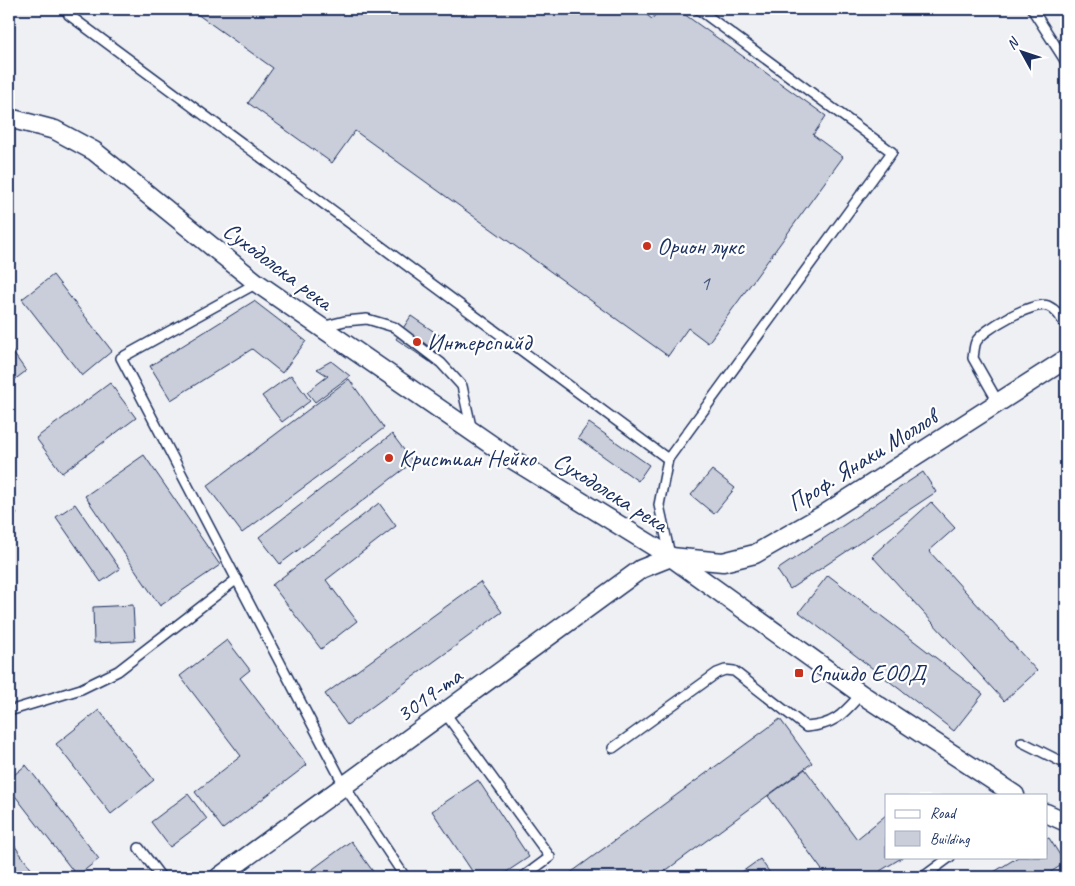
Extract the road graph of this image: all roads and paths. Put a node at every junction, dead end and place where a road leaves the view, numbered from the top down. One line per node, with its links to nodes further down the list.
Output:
1 (66, 9): 12 (lane)
2 (698, 9): 12 (lane)
3 (1032, 9): 4 (lane)
4 (1066, 62)
5 (9, 118): 6 (street, Суходолска река)
6 (257, 283): 8 (street, Суходолска река); 14 (lane)
7 (1066, 326): 10 (lane)
8 (320, 327): 11 (street, Суходолска река); 11 (lane)
9 (1066, 359): 10 (street, Проф. Янаки Моллов)
10 (998, 402): 13 (street, Проф. Янаки Моллов)
11 (472, 431): 13 (street, Суходолска река)
12 (668, 459): 13 (lane)
13 (671, 557): 15 (street, Суходолска река); 17 (street, 3019-та)
14 (237, 579): 16 (lane); 21 (lane)
15 (861, 694): 19 (lane); 22 (street, Суходолска река)
16 (9, 711)
17 (445, 713): 21 (street, 3019-та); 30 (lane)
18 (1022, 742): 20 (lane)
19 (613, 748)
20 (1066, 764)
21 (345, 787): 28 (street, 3019-та); 29 (lane)
22 (1013, 794)
23 (1048, 814): 24 (street)
24 (1066, 822)
25 (140, 848): 27 (lane)
26 (949, 858): 31 (lane)
27 (161, 877)
28 (219, 877)
29 (405, 877)
30 (523, 877)
31 (923, 877)

